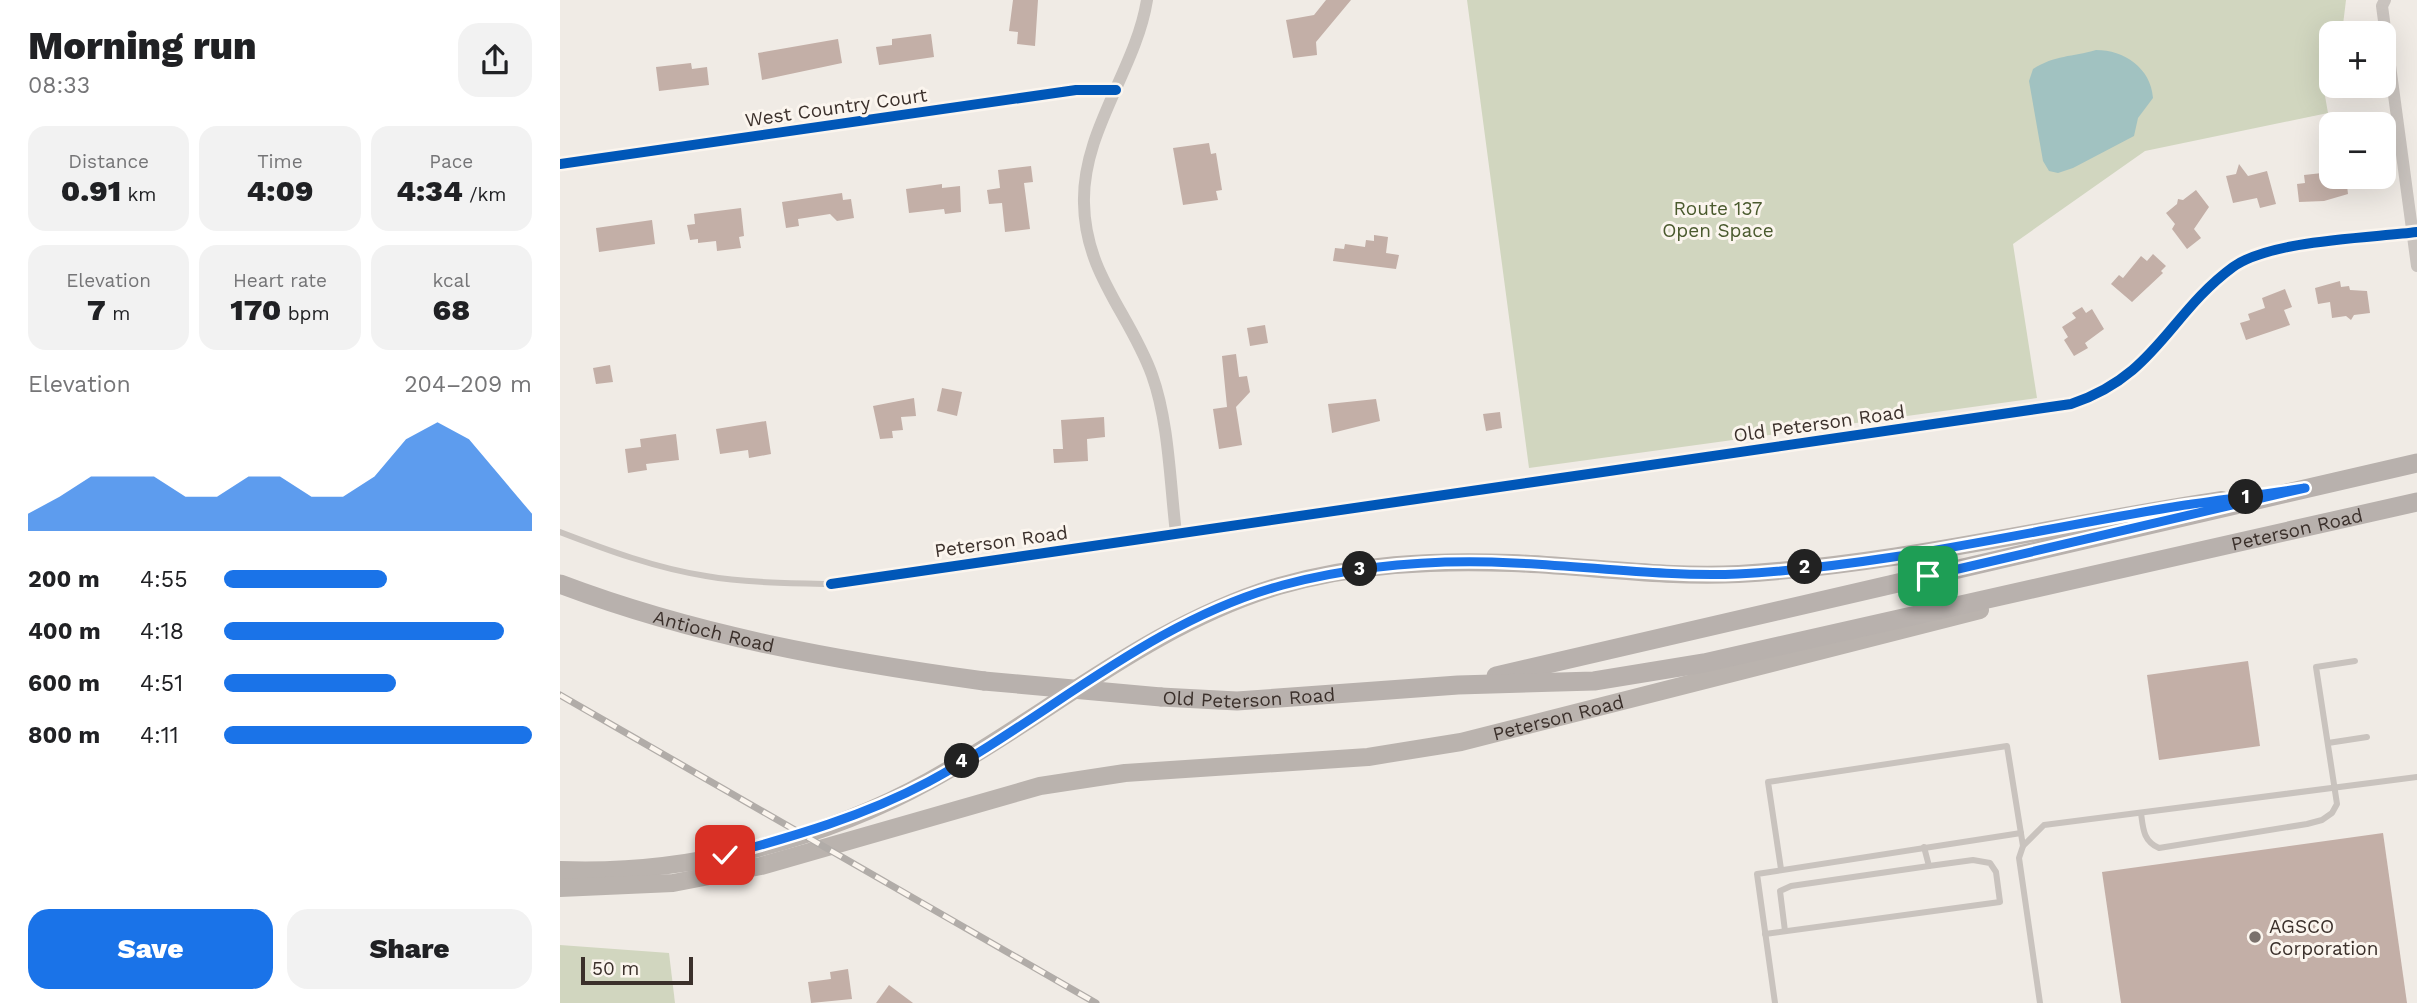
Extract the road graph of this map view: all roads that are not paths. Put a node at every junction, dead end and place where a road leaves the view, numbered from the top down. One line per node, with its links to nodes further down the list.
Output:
1 (1147, 0): 3 (street)
2 (2385, 0): 5 (street)
3 (1116, 90): 4 (street, West Country Court); 11 (street)
4 (560, 164)
5 (2414, 232): 6 (street); 11 (street, Old Peterson Road)
6 (2417, 266)
7 (2417, 463): 8 (main road, Peterson Road)
8 (2305, 488): 17 (main road, Peterson Road); 28 (main road, Peterson Road)
9 (2417, 502): 12 (main road, Peterson Road)
10 (560, 532): 13 (lane)
11 (1177, 533): 13 (street, Peterson Road)
12 (2177, 556): 17 (main road, Peterson Road); 29 (main road, Peterson Road)
13 (831, 583)
14 (560, 584): 16 (main road, Antioch Road)
15 (2355, 661): 19 (lane)
16 (872, 665): 17 (main road, Old Peterson Road, bridge)
17 (1458, 685)
18 (2367, 737): 19 (lane)
19 (2328, 743): 21 (lane)
20 (2417, 777): 21 (lane)
21 (2334, 788): 22 (lane); 22 (lane)
22 (2141, 813): 24 (lane)
23 (2021, 833): 24 (lane); 25 (lane); 27 (lane)
24 (2023, 846): 33 (lane)
25 (1924, 847): 26 (lane); 27 (lane)
26 (1929, 866): 30 (lane); 30 (lane)
27 (1781, 869): 31 (lane)
28 (560, 870)
29 (560, 888)
30 (1785, 931): 31 (lane)
31 (1765, 934): 32 (lane)
32 (1775, 1003)
33 (2040, 1003)

